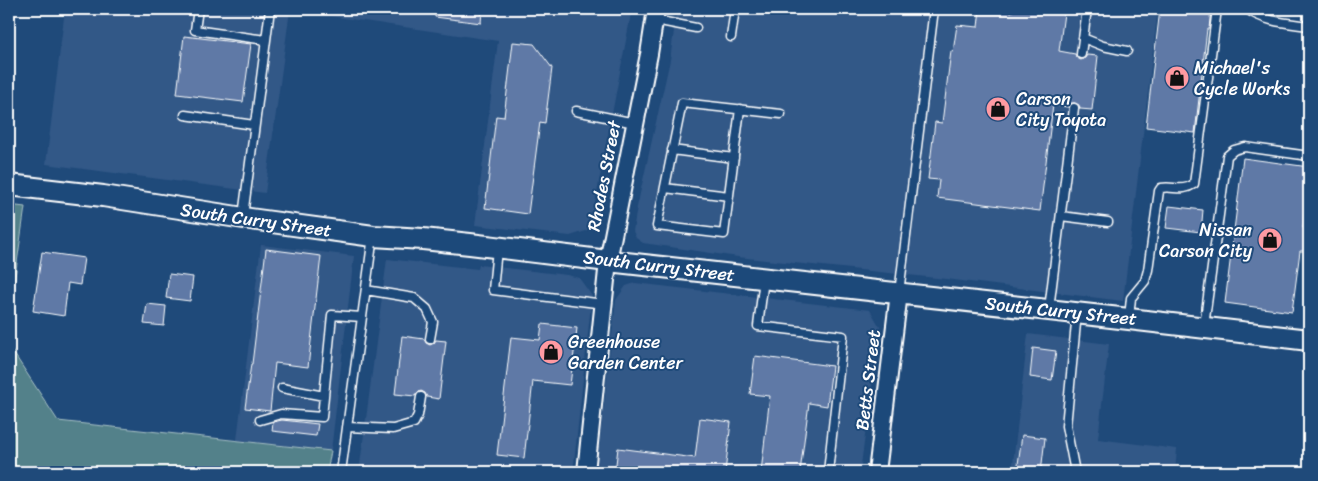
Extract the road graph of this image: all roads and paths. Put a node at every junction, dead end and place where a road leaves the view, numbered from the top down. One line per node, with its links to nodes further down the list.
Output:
1 (198, 9): 13 (lane)
2 (270, 9): 13 (lane)
3 (735, 9): 11 (lane)
4 (934, 9): 37 (lane)
5 (1087, 9): 12 (lane)
6 (1217, 9): 42 (lane)
7 (1247, 9): 9 (lane)
8 (656, 14): 10 (lane); 21 (street, Rhodes Street)
9 (1309, 26)
10 (696, 28)
11 (731, 37)
12 (1083, 38): 14 (lane); 15 (lane)
13 (266, 40): 22 (lane)
14 (1127, 51)
15 (1081, 54)
16 (1074, 108): 29 (lane)
17 (740, 109): 19 (lane); 23 (lane); 25 (lane)
18 (576, 111): 21 (lane)
19 (781, 114)
20 (185, 115): 22 (lane)
21 (635, 123): 34 (street, Rhodes Street)
22 (254, 125): 30 (lane)
23 (672, 150): 25 (lane); 27 (lane)
24 (1309, 156): 43 (lane)
25 (734, 158): 28 (lane)
26 (9, 186): 30 (street, South Curry Street)
27 (665, 188): 28 (lane); 28 (lane)
28 (729, 196)
29 (1061, 216): 31 (lane); 39 (lane)
30 (242, 218): 32 (street, South Curry Street)
31 (1108, 222)
32 (373, 236): 33 (street, South Curry Street); 36 (lane)
33 (497, 247): 34 (street, South Curry Street); 38 (lane)
34 (608, 261): 35 (street, South Curry Street); 38 (street, Rhodes Street)
35 (764, 278): 37 (street, South Curry Street); 54 (lane)
36 (366, 290): 41 (lane); 44 (lane)
37 (899, 293): 39 (street, South Curry Street); 55 (street, Betts Street)
38 (604, 304): 53 (street, Rhodes Street)
39 (1049, 311): 40 (street, South Curry Street)
40 (1077, 314): 42 (street, South Curry Street); 51 (lane)
41 (362, 317): 47 (lane); 50 (lane)
42 (1129, 319): 43 (street, South Curry Street)
43 (1203, 328): 45 (street, South Curry Street)
44 (430, 339)
45 (1309, 340)
46 (282, 388): 47 (lane)
47 (324, 396): 49 (lane)
48 (421, 397): 50 (lane)
49 (260, 420)
50 (347, 427): 52 (lane)
51 (1073, 470)
52 (341, 472)
53 (586, 472)
54 (828, 472)
55 (877, 472)

